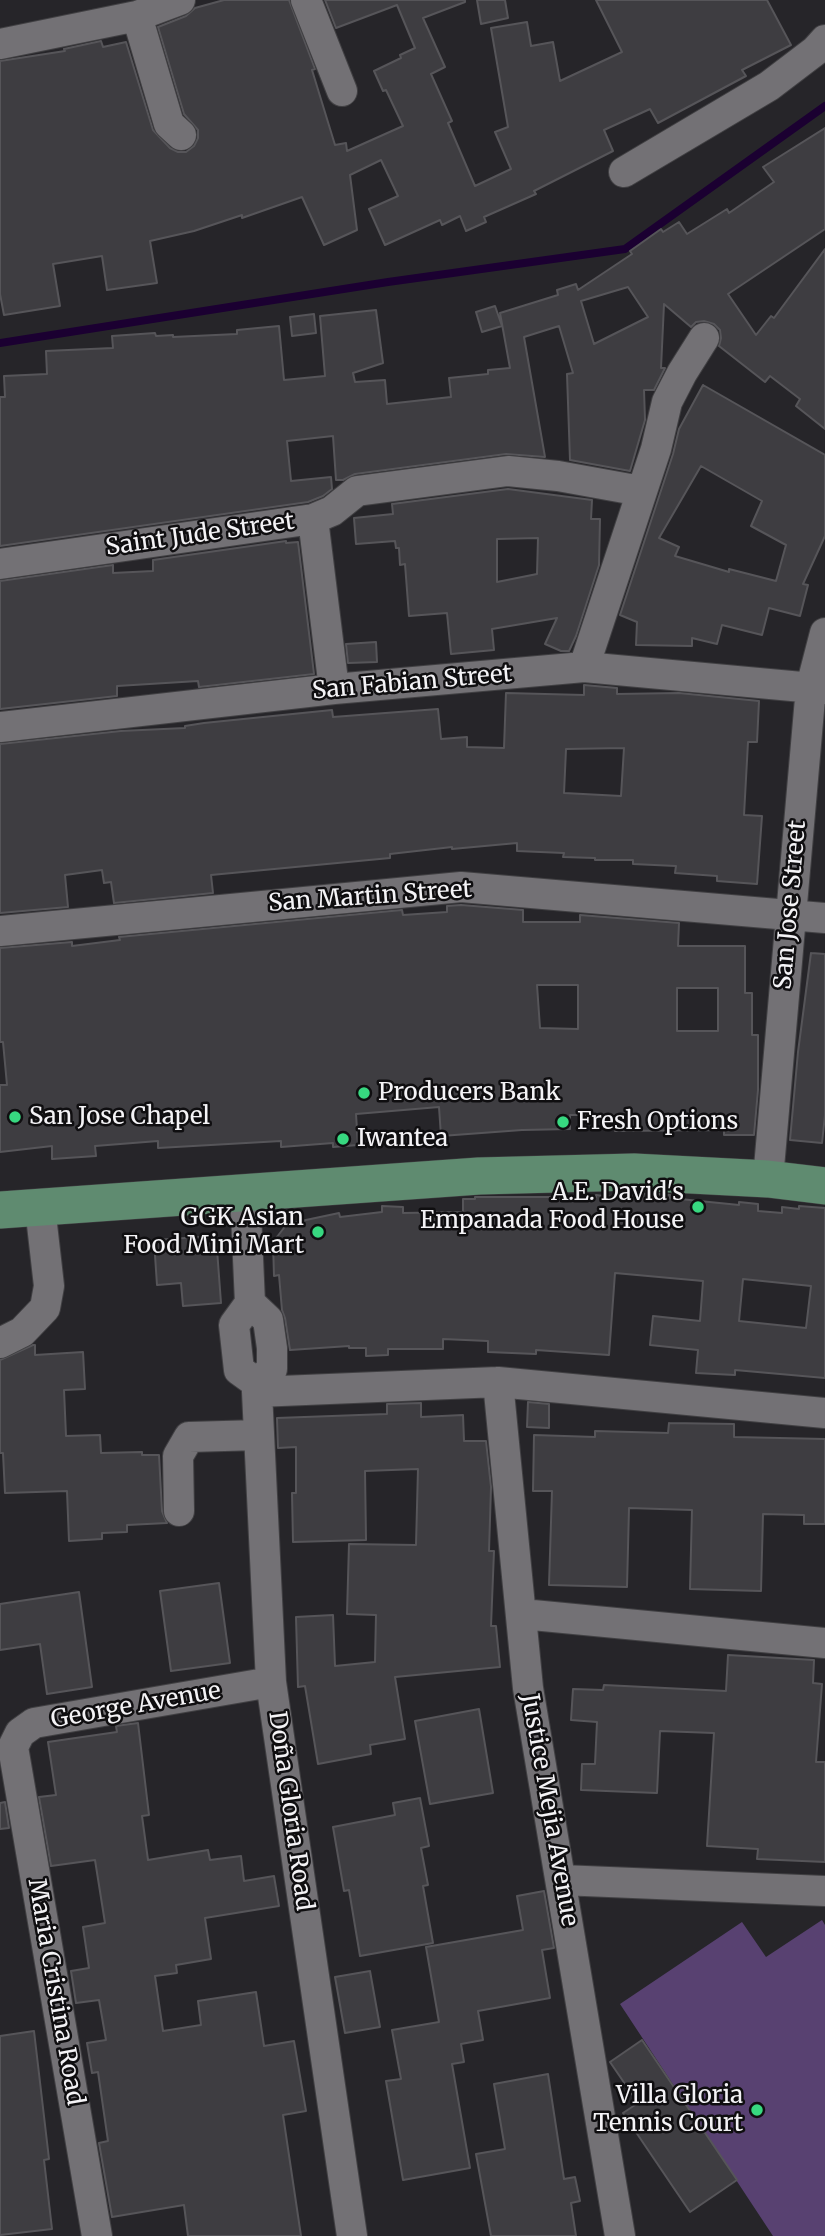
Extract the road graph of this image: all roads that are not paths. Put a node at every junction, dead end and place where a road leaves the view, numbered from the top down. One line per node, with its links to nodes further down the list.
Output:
1 (180, 0): 3 (street)
2 (306, 0): 6 (street)
3 (137, 16): 5 (street); 7 (street)
4 (825, 40): 8 (street)
5 (0, 44)
6 (342, 91)
7 (181, 135)
8 (624, 172)
9 (704, 338): 10 (street)
10 (641, 491): 11 (street); 14 (street)
11 (313, 519): 12 (street, Saint Jude Street); 16 (street, Saint Jude Street)
12 (0, 564)
13 (825, 633): 15 (street, San Jose Street)
14 (584, 667): 15 (street, San Fabian Street); 16 (street, San Fabian Street)
15 (818, 688): 18 (street, San Jose Street)
16 (334, 690): 17 (street, San Fabian Street)
17 (0, 727)
18 (790, 915): 19 (street, San Martin Street); 20 (street, San Martin Street); 21 (street, San Jose Street)
19 (825, 918)
20 (0, 931)
21 (768, 1179): 22 (main road); 23 (main road)
22 (825, 1186)
23 (245, 1191): 24 (main road); 28 (street)
24 (40, 1207): 25 (main road); 26 (street)
25 (0, 1210)
26 (0, 1343)
27 (498, 1382): 28 (street); 29 (street); 32 (street, Justice Mejia Avenue)
28 (257, 1387): 30 (street, Doña Gloria Road)
29 (825, 1413)
30 (259, 1435): 31 (street); 34 (street, Doña Gloria Road)
31 (179, 1511)
32 (522, 1614): 33 (street); 36 (street, Justice Mejia Avenue)
33 (825, 1643)
34 (271, 1682): 35 (street, George Avenue); 39 (street, Doña Gloria Road)
35 (13, 1747): 38 (street, Maria Cristina Road)
36 (561, 1880): 37 (street); 40 (street, Justice Mejia Avenue)
37 (825, 1891)
38 (97, 2236)
39 (352, 2236)
40 (620, 2236)

